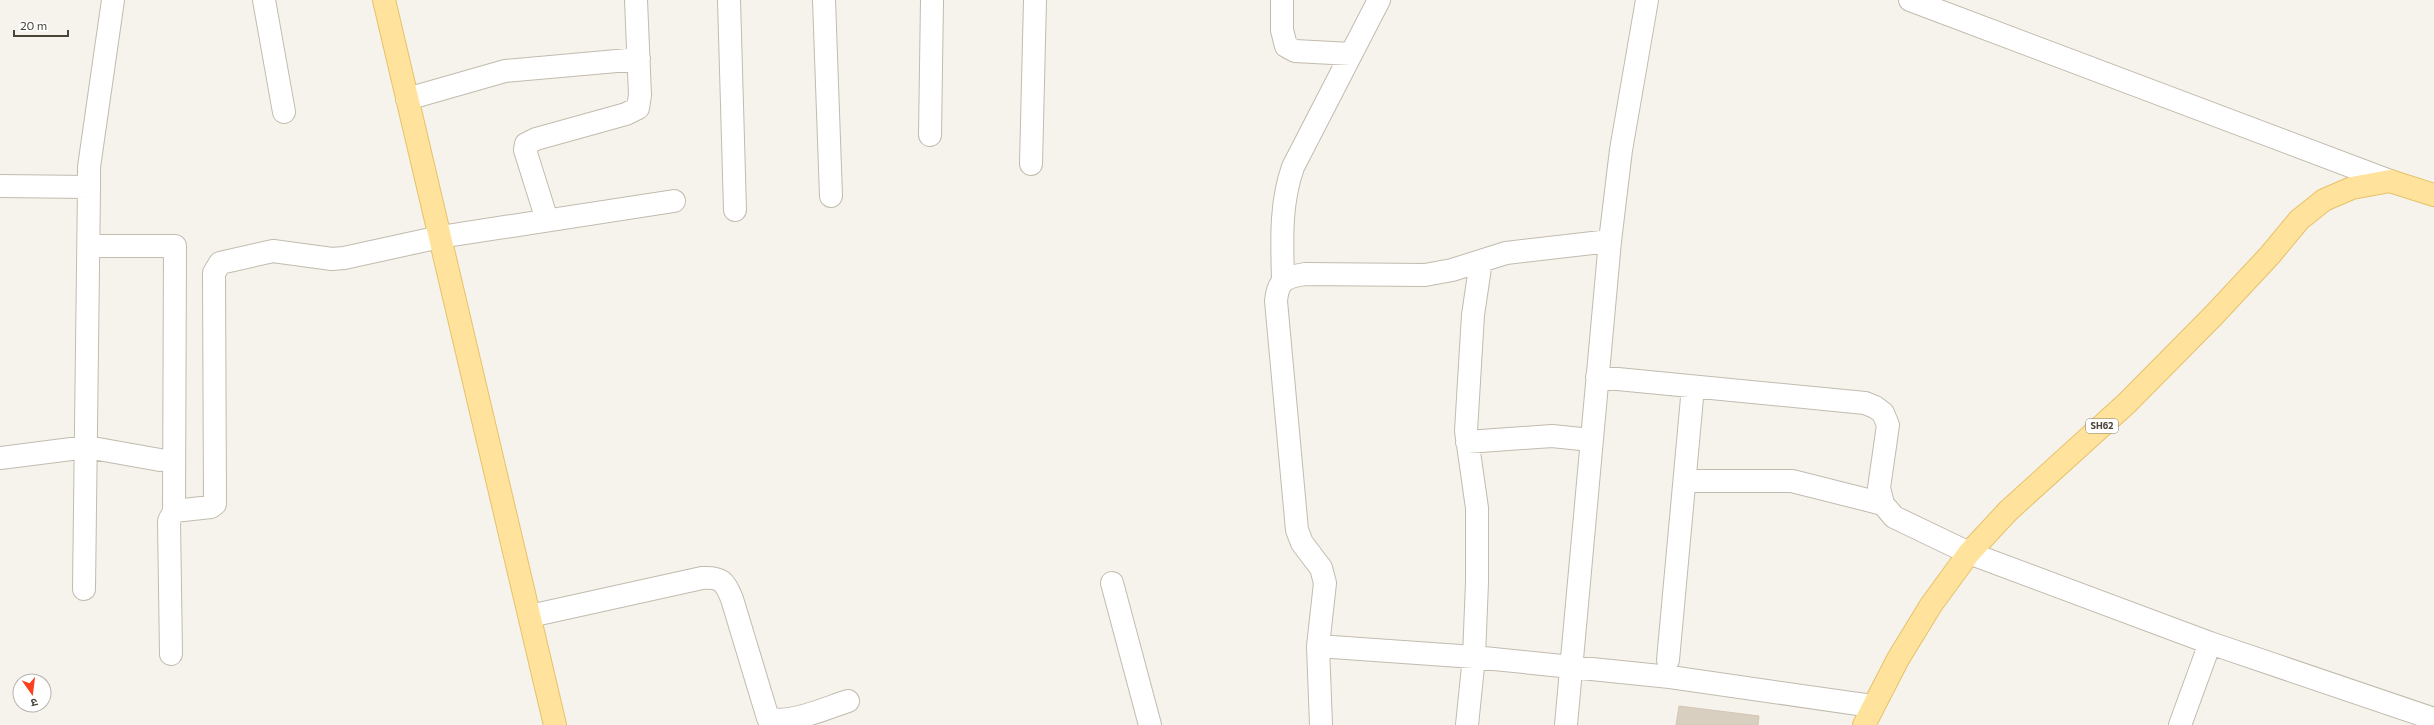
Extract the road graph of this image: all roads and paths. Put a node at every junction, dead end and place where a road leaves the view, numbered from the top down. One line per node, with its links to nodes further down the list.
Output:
1 (113, 0): 21 (street)
2 (264, 0): 16 (street)
3 (384, 0): 15 (main road)
4 (636, 0): 14 (street)
5 (729, 0): 25 (street)
6 (824, 0): 23 (street)
7 (932, 0): 17 (street)
8 (1035, 0): 18 (street)
9 (1282, 0): 13 (street)
10 (1379, 0): 13 (street)
11 (1647, 0): 28 (street)
12 (1910, 0): 19 (street)
13 (1351, 54): 31 (street)
14 (639, 59): 15 (street); 26 (street)
15 (407, 100): 27 (main road)
16 (284, 112)
17 (930, 135)
18 (1031, 164)
19 (2390, 181): 22 (main road, SH62); 42 (main road, SH62)
20 (0, 186): 21 (street)
21 (90, 187): 29 (street)
22 (2434, 195)
23 (831, 196)
24 (674, 201): 26 (street)
25 (735, 210)
26 (547, 220): 27 (street)
27 (440, 237): 41 (street); 45 (main road)
28 (1610, 241): 30 (street); 32 (street)
29 (89, 246): 36 (street); 41 (street)
30 (1481, 261): 31 (street); 35 (street)
31 (1283, 280): 47 (street)
32 (1597, 378): 33 (street); 34 (street)
33 (1693, 387): 39 (street); 40 (street)
34 (1591, 440): 35 (street); 51 (street)
35 (1467, 442): 49 (street)
36 (87, 447): 37 (street); 38 (street); 44 (street)
37 (0, 458)
38 (160, 460)
39 (1686, 481): 40 (street); 50 (street)
40 (1883, 504): 42 (street)
41 (174, 511): 48 (street)
42 (1969, 553): 46 (street); 53 (main road, SH62)
43 (1112, 583): 57 (street)
44 (84, 589)
45 (530, 616): 52 (street); 56 (main road)
46 (2210, 643): 54 (street); 55 (street)
47 (1318, 646): 49 (street); 58 (street)
48 (172, 654)
49 (1474, 657): 51 (street); 59 (street)
50 (1668, 660)
51 (1571, 667): 53 (street); 60 (street)
52 (848, 701)
53 (1868, 715)
54 (2434, 718)
55 (2183, 724)
56 (555, 725)
57 (1150, 725)
58 (1321, 725)
59 (1467, 725)
60 (1566, 725)

